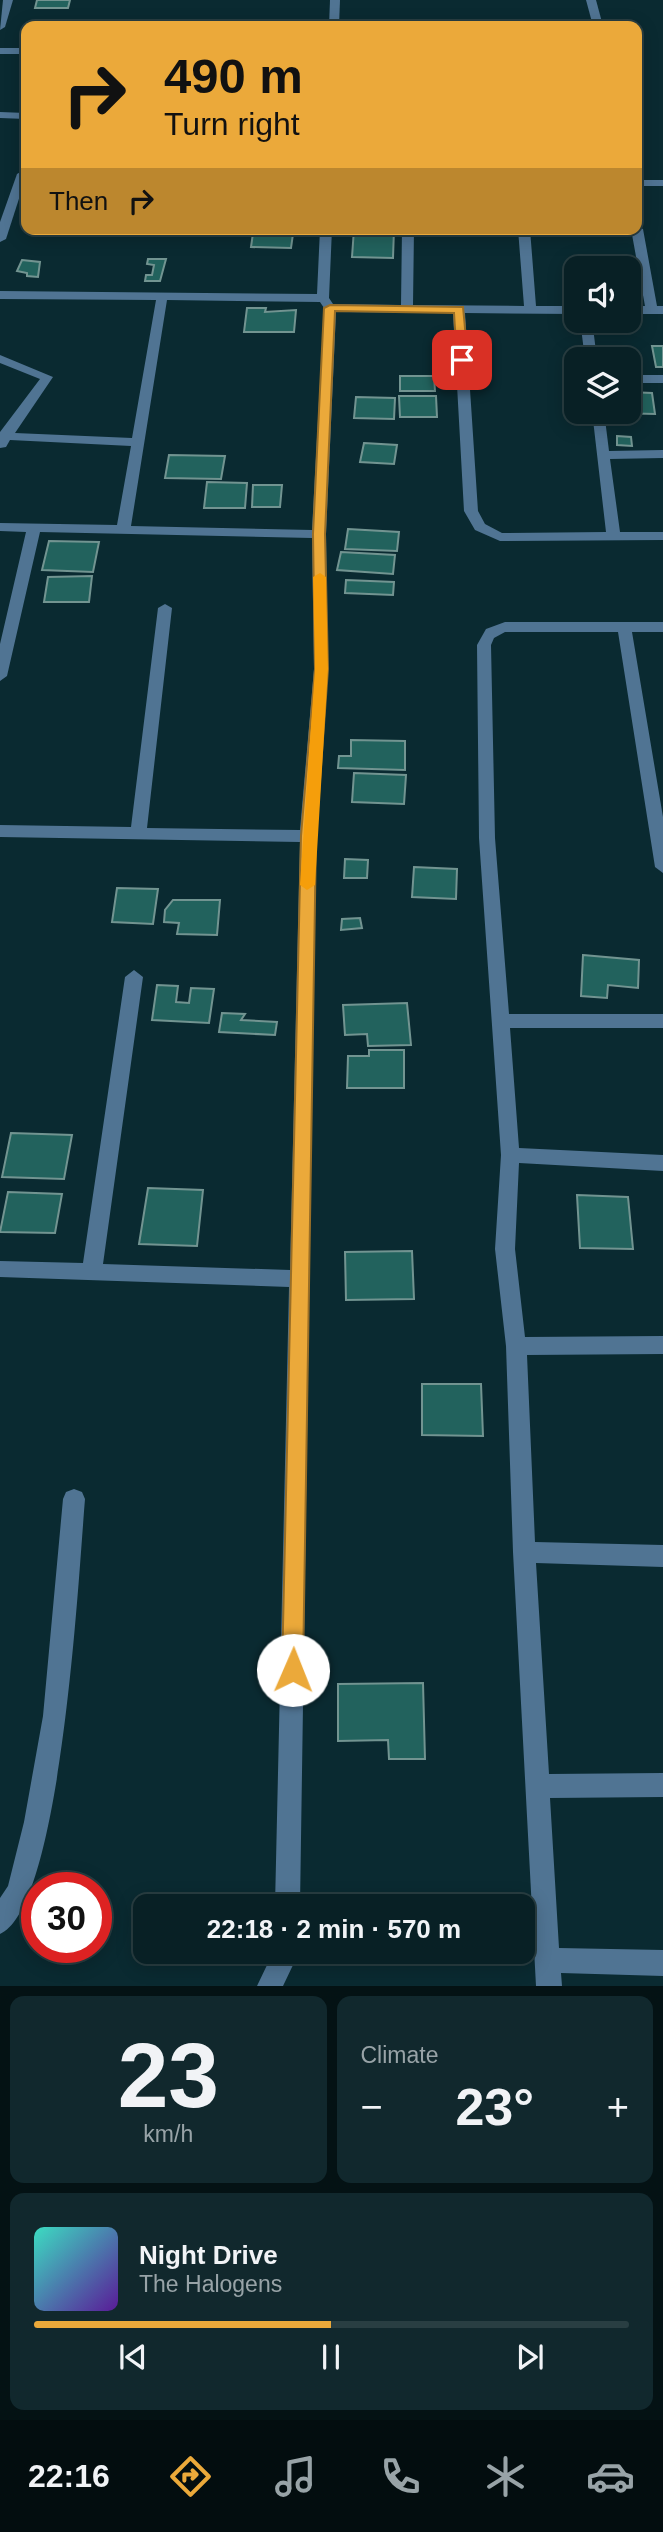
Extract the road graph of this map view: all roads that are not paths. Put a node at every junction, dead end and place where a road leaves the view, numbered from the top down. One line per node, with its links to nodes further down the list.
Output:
1 (8, 0): 6 (street)
2 (335, 0): 4 (street)
3 (591, 0): 5 (street)
4 (334, 21)
5 (597, 21)
6 (0, 27)
7 (0, 51): 8 (street)
8 (21, 51)
9 (0, 115): 10 (street)
10 (21, 116)
11 (21, 177): 18 (street)
12 (642, 183): 13 (street)
13 (663, 183)
14 (326, 235): 21 (street)
15 (408, 235): 22 (street)
16 (524, 235): 24 (street)
17 (639, 235): 26 (street)
18 (0, 239)
19 (0, 295): 20 (street)
20 (162, 297): 21 (street); 32 (street)
21 (327, 303): 22 (street); 38 (street)
22 (407, 309): 23 (street)
23 (459, 310): 24 (street); 39 (street)
24 (530, 310): 25 (street)
25 (564, 310)
26 (658, 310)
27 (0, 359): 31 (street)
28 (641, 379): 29 (street)
29 (663, 379)
30 (599, 424): 34 (street)
31 (1, 439): 32 (street)
32 (137, 442): 37 (street)
33 (663, 454): 34 (street)
34 (603, 455): 39 (street)
35 (0, 527): 36 (street)
36 (34, 527): 37 (street); 44 (street)
37 (123, 530): 38 (street)
38 (319, 534): 48 (street)
39 (613, 535): 40 (street)
40 (663, 536)
41 (165, 608): 47 (street)
42 (624, 626): 43 (street); 45 (street); 51 (street)
43 (663, 626)
44 (0, 676)
45 (655, 772): 49 (street)
46 (0, 831): 47 (street)
47 (138, 833): 48 (street)
48 (308, 836): 57 (street)
49 (663, 867)
50 (134, 977): 56 (street)
51 (499, 1021): 52 (street); 53 (street)
52 (663, 1021)
53 (510, 1155): 54 (street); 59 (street)
54 (663, 1163)
55 (0, 1269): 56 (street)
56 (93, 1270): 57 (street)
57 (300, 1279): 65 (street)
58 (663, 1345): 59 (street)
59 (516, 1346): 61 (street)
60 (74, 1499): 66 (street)
61 (524, 1552): 62 (street); 64 (street)
62 (663, 1556)
63 (663, 1785): 64 (street)
64 (537, 1786): 67 (street)
65 (287, 1894)
66 (0, 1921)
67 (547, 1960): 68 (street); 71 (street)
68 (663, 1963)
69 (280, 1964): 70 (street)
70 (270, 1986)
71 (549, 1986)

